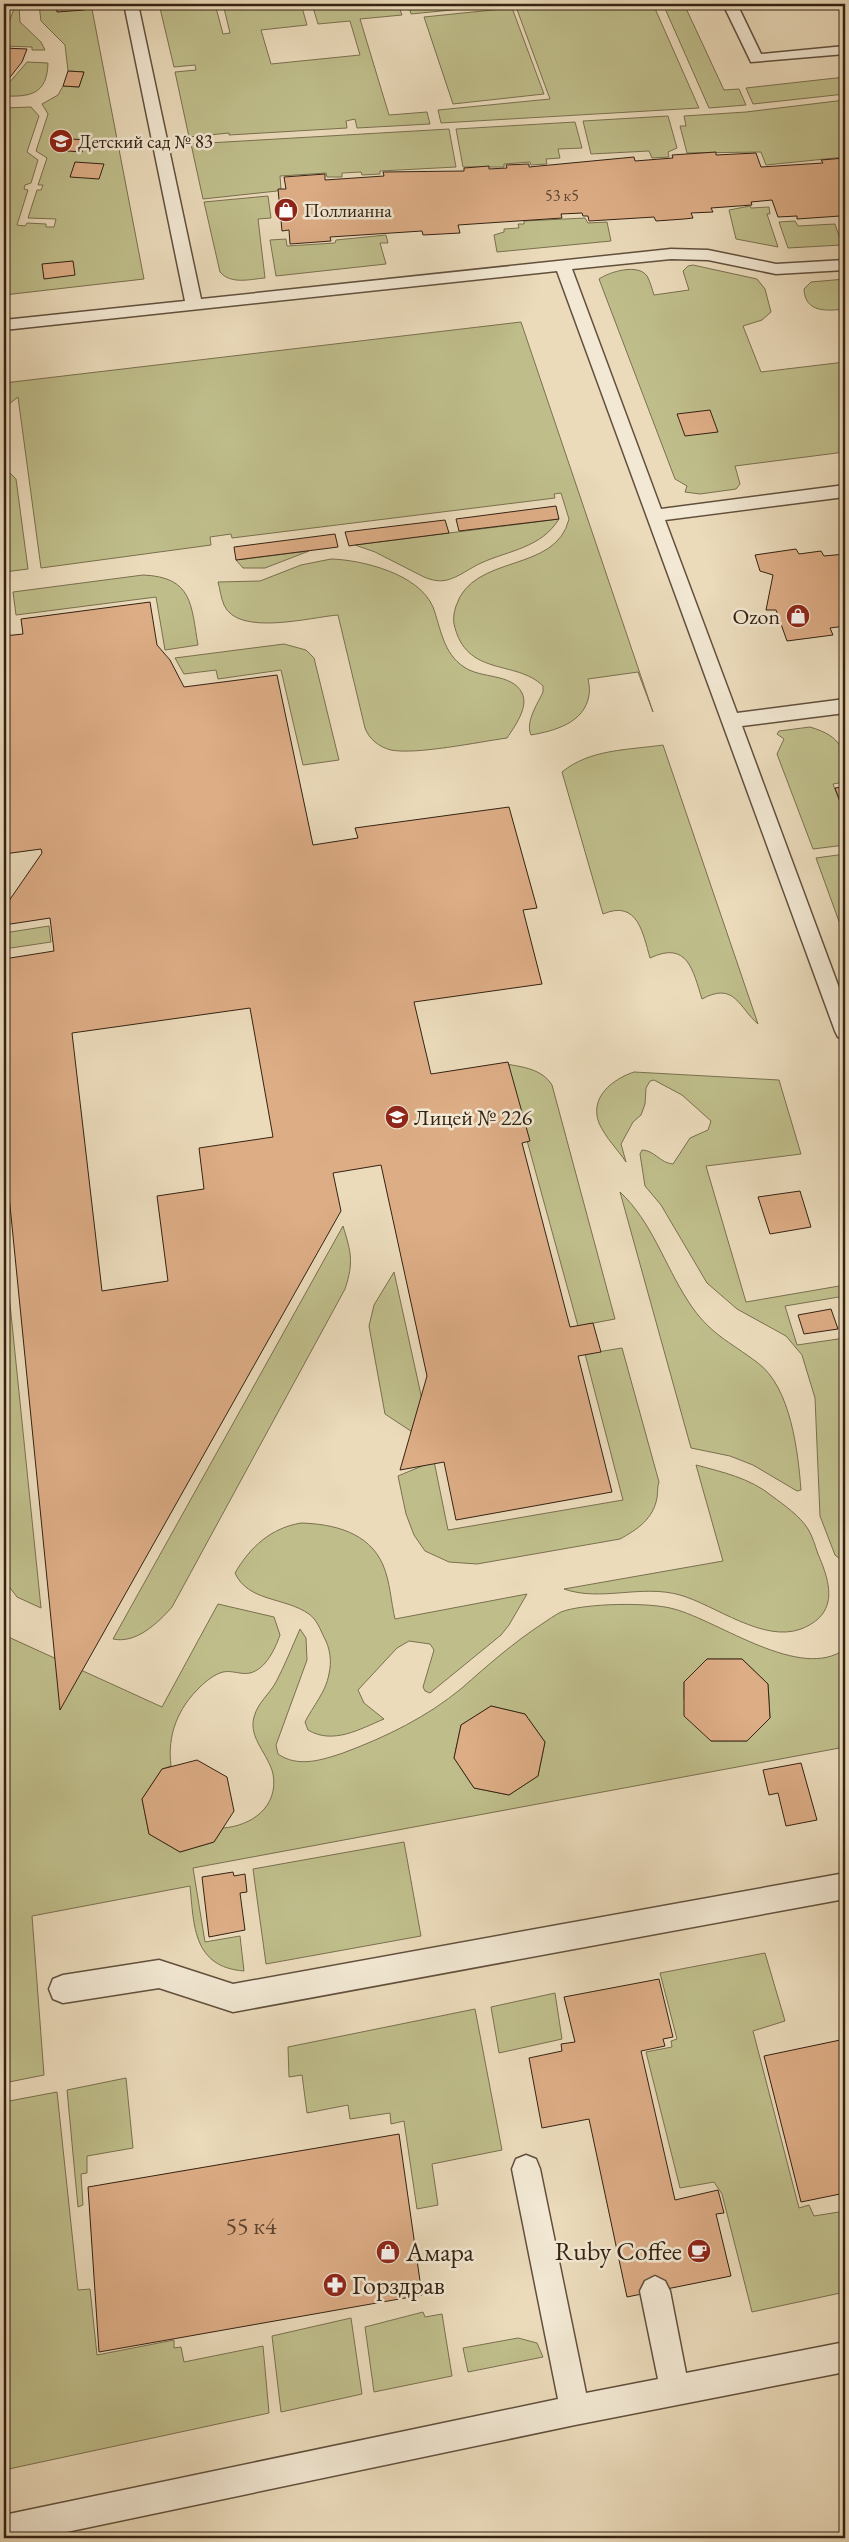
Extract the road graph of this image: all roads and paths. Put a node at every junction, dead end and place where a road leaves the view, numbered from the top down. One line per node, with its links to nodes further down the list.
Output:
1 (131, 4): 6 (lane)
2 (730, 4): 3 (lane)
3 (845, 50)
4 (562, 264): 5 (lane); 6 (lane); 9 (lane)
5 (845, 265)
6 (194, 304): 7 (lane)
7 (4, 325)
8 (845, 491): 9 (lane)
9 (654, 516): 11 (lane)
10 (845, 707): 11 (lane)
11 (730, 721): 12 (lane)
12 (845, 1031)
13 (845, 1886): 14 (lane)
14 (62, 1990)
15 (526, 2169): 19 (lane)
16 (655, 2291): 18 (lane)
17 (845, 2357): 18 (lane)
18 (675, 2391): 19 (lane)
19 (575, 2410): 20 (lane)
20 (4, 2530)

